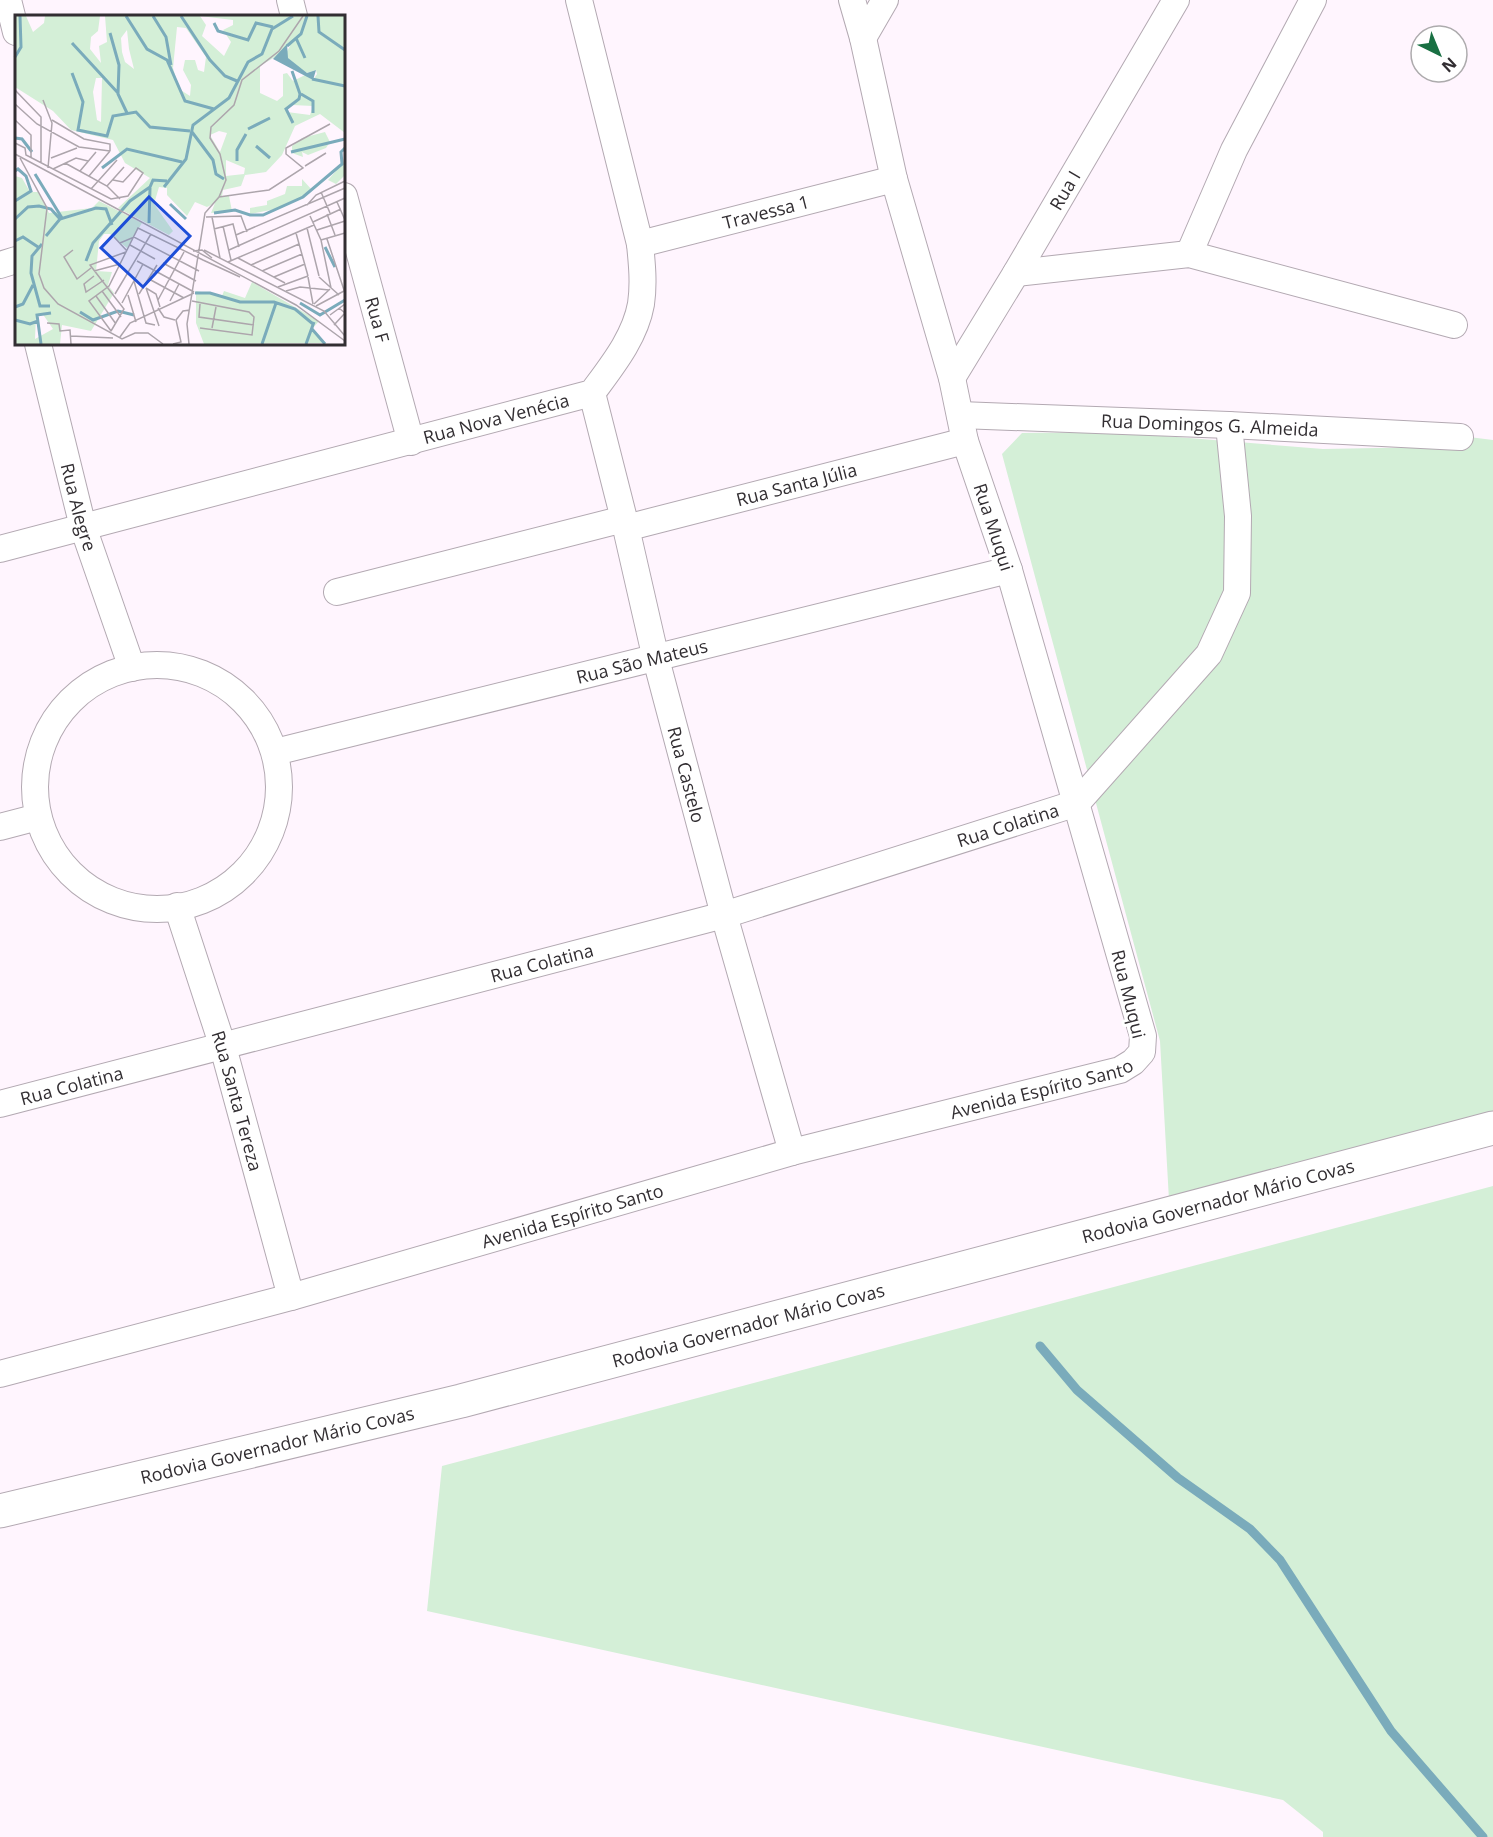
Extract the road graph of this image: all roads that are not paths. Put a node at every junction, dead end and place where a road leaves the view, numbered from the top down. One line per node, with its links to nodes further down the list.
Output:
1 (290, 0): 7 (street)
2 (579, 0): 11 (street, Rua Nova Venécia)
3 (852, 0): 8 (street, Rua Muqui)
4 (885, 0): 8 (street)
5 (1176, 0): 15 (street, Rua I)
6 (1313, 0): 12 (street)
7 (294, 15)
8 (863, 38): 9 (street, Rua Muqui)
9 (894, 179): 11 (street, Travessa 1); 18 (street, Rua Muqui)
10 (345, 200): 24 (street, Rua F)
11 (640, 244): 19 (street, Rua Nova Venécia)
12 (1189, 254): 15 (street); 16 (street)
13 (15, 260): 14 (street)
14 (0, 265)
15 (1016, 273): 18 (street, Rua I)
16 (1454, 325)
17 (38, 345): 26 (street, Rua Alegre)
18 (952, 378): 20 (street, Rua Muqui)
19 (592, 393): 24 (street, Rua Nova Venécia); 25 (street, Rua Castelo)
20 (960, 416): 21 (street, Rua Domingos G. Almeida); 23 (street, Rua Muqui)
21 (1229, 425): 22 (street, Rua Domingos G. Almeida); 33 (street)
22 (1460, 437)
23 (965, 441): 25 (street, Rua Santa Júlia); 28 (street, Rua Muqui)
24 (411, 442): 26 (street, Rua Nova Venécia)
25 (625, 524): 29 (street, Rua Santa Júlia); 30 (street, Rua Castelo)
26 (84, 527): 27 (street, Rua Nova Venécia); 31 (street, Rua Alegre)
27 (0, 549)
28 (1009, 570): 30 (street, Rua São Mateus); 33 (street, Rua Muqui)
29 (337, 592)
30 (656, 659): 32 (street, Rua São Mateus); 37 (street, Rua Castelo)
31 (132, 668): 32 (street); 34 (street)
32 (275, 752): 36 (street)
33 (1077, 802): 37 (street, Rua Colatina); 39 (street, Rua Muqui)
34 (38, 817): 35 (street); 36 (street)
35 (0, 827)
36 (177, 906): 38 (street, Rua Santa Tereza)
37 (724, 915): 38 (street, Rua Colatina); 42 (street, Rua Castelo)
38 (223, 1047): 40 (street, Rua Colatina); 43 (street, Rua Santa Tereza)
39 (1142, 1052): 42 (street, Avenida Espírito Santo)
40 (0, 1104)
41 (1493, 1128): 45 (main road, Rodovia Governador Mário Covas)
42 (792, 1152): 43 (street, Avenida Espírito Santo)
43 (291, 1297): 44 (street, Avenida Espírito Santo)
44 (0, 1374)
45 (0, 1511)

